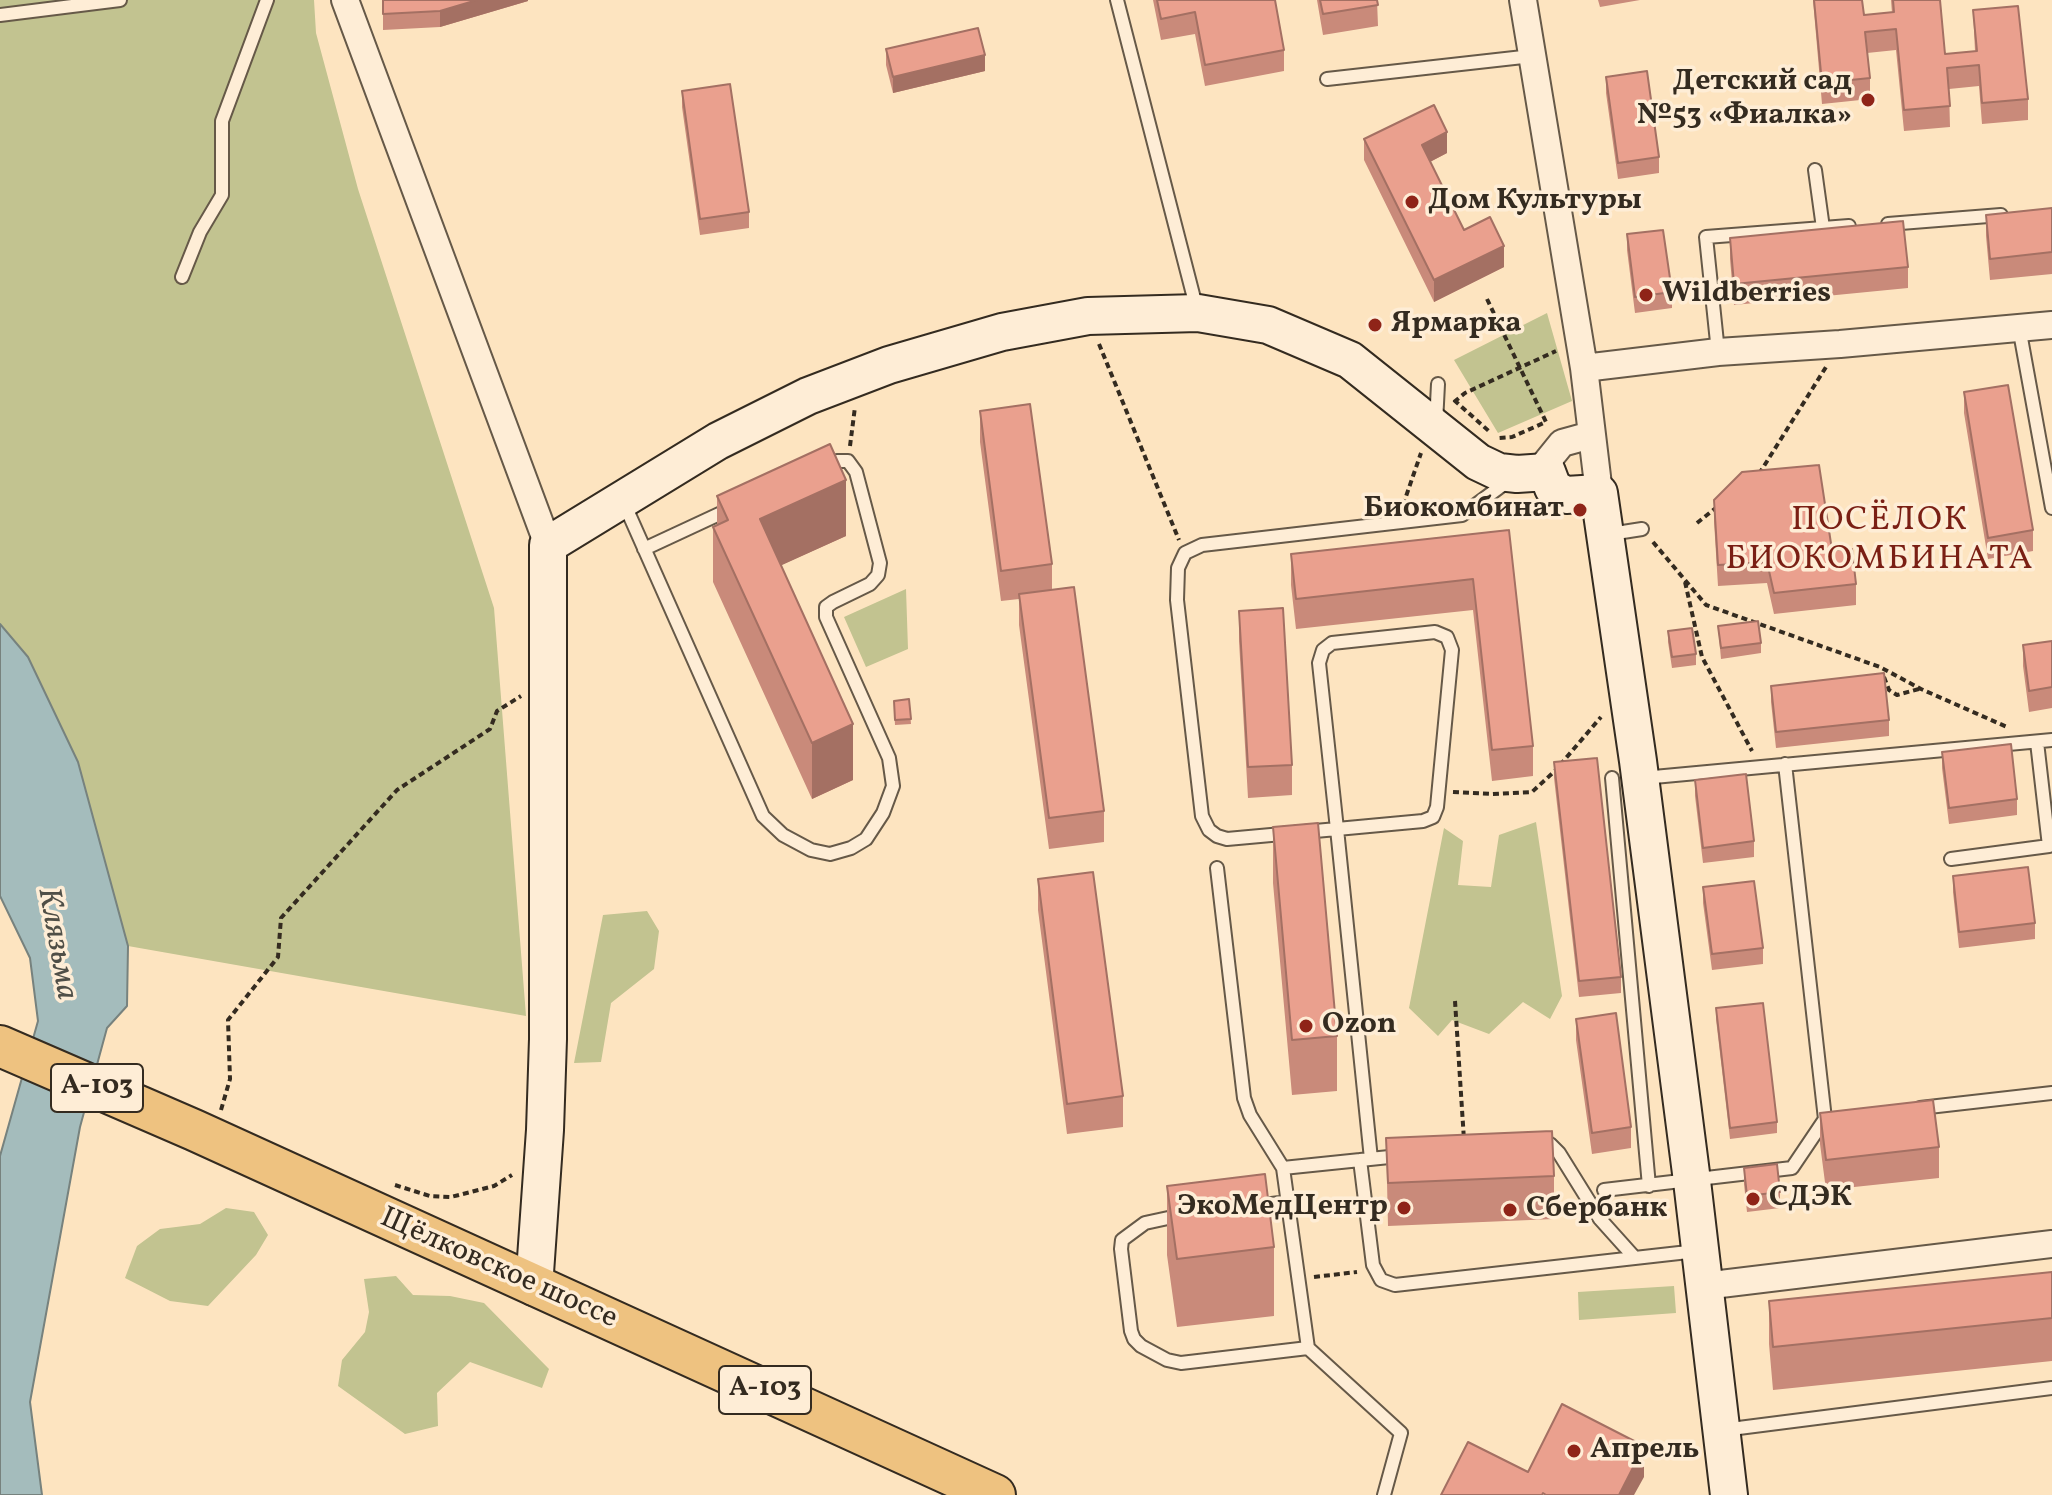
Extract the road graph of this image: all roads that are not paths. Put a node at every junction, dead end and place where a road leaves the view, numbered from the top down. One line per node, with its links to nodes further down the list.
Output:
1 (120, 0): 6 (lane)
2 (267, 0): 12 (lane)
3 (345, 0): 29 (street)
4 (1117, 0): 13 (lane)
5 (1523, 0): 7 (street)
6 (0, 15)
7 (1532, 56): 8 (lane); 17 (street)
8 (1327, 79)
9 (1815, 170): 11 (lane)
10 (2021, 214): 11 (lane)
11 (1823, 228): 16 (lane)
12 (182, 277)
13 (1198, 313): 19 (street); 24 (street)
14 (2052, 325): 15 (street)
15 (2019, 327): 16 (street); 26 (lane)
16 (1718, 352): 17 (street)
17 (1582, 357): 20 (street)
18 (1438, 384): 19 (lane)
19 (1436, 426): 22 (street)
20 (1591, 435): 22 (street); 23 (street)
21 (809, 473): 30 (lane)
22 (1532, 473): 23 (street); 35 (lane)
23 (1599, 493): 28 (street)
24 (622, 500): 29 (street); 30 (lane)
25 (741, 505): 30 (lane)
26 (2052, 508)
27 (1642, 529): 28 (lane)
28 (1605, 535): 34 (street)
29 (548, 545): 57 (street)
30 (644, 549)
31 (2052, 740): 32 (lane)
32 (2032, 743): 33 (lane); 36 (lane)
33 (1785, 764): 34 (lane); 42 (lane)
34 (1626, 778): 47 (street); 48 (lane)
35 (1337, 829): 35 (lane); 45 (lane)
36 (1951, 859)
37 (1217, 868): 46 (lane)
38 (0, 1046): 57 (main road, Щёлковское шоссе / А-103)
39 (2052, 1093): 40 (lane)
40 (1902, 1110)
41 (1841, 1117): 42 (lane)
42 (1825, 1119): 47 (lane)
43 (1525, 1144): 55 (lane)
44 (1418, 1154): 45 (lane)
45 (1366, 1160): 46 (lane); 55 (lane)
46 (1283, 1168): 50 (lane)
47 (1692, 1181): 48 (lane); 54 (street)
48 (1649, 1186): 49 (lane)
49 (1604, 1190)
50 (1288, 1202): 51 (lane); 58 (lane)
51 (1241, 1207)
52 (1193, 1213): 58 (lane)
53 (2052, 1244): 56 (street)
54 (1700, 1251): 55 (lane); 56 (street)
55 (1635, 1258)
56 (1704, 1286): 60 (street)
57 (534, 1287): 61 (main road, Щёлковское шоссе / А-103)
58 (1308, 1348): 62 (lane)
59 (2052, 1388): 60 (lane)
60 (1720, 1431): 63 (street)
61 (995, 1495)
62 (1384, 1495)
63 (1729, 1495)

